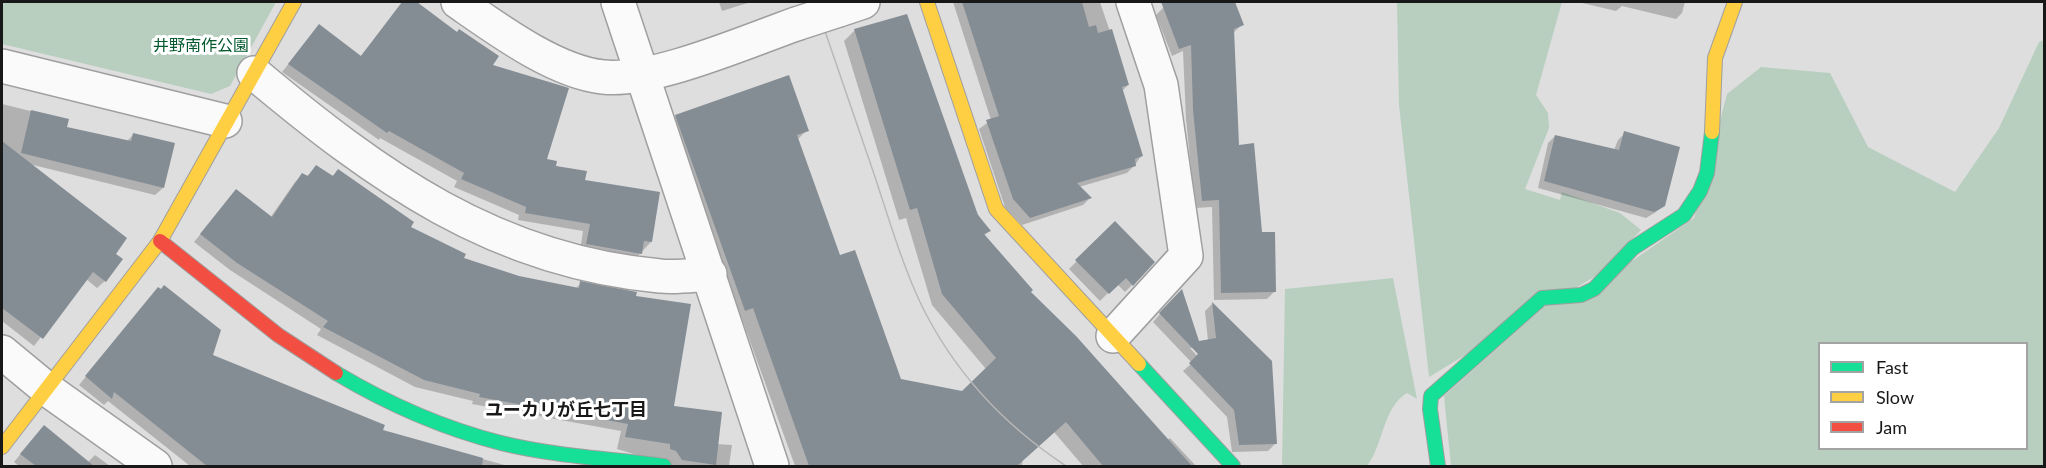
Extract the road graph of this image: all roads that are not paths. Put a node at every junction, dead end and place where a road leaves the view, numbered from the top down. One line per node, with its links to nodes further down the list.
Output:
1 (294, 2): 9 (street)
2 (458, 2): 10 (street)
3 (618, 2): 10 (street)
4 (927, 2): 14 (street)
5 (1133, 2): 14 (street)
6 (1735, 2): 22 (street)
7 (851, 6): 10 (street, bridge)
8 (2, 66): 11 (street)
9 (254, 73): 11 (street); 13 (street)
10 (643, 76): 13 (street)
11 (225, 121): 12 (street)
12 (160, 241): 16 (street); 19 (street)
13 (710, 274): 20 (street)
14 (1113, 336): 21 (street)
15 (2, 352): 16 (street)
16 (48, 390): 17 (street); 18 (street)
17 (2, 447)
18 (155, 466)
19 (664, 466)
20 (772, 466)
21 (1233, 466)
22 (1438, 466)

